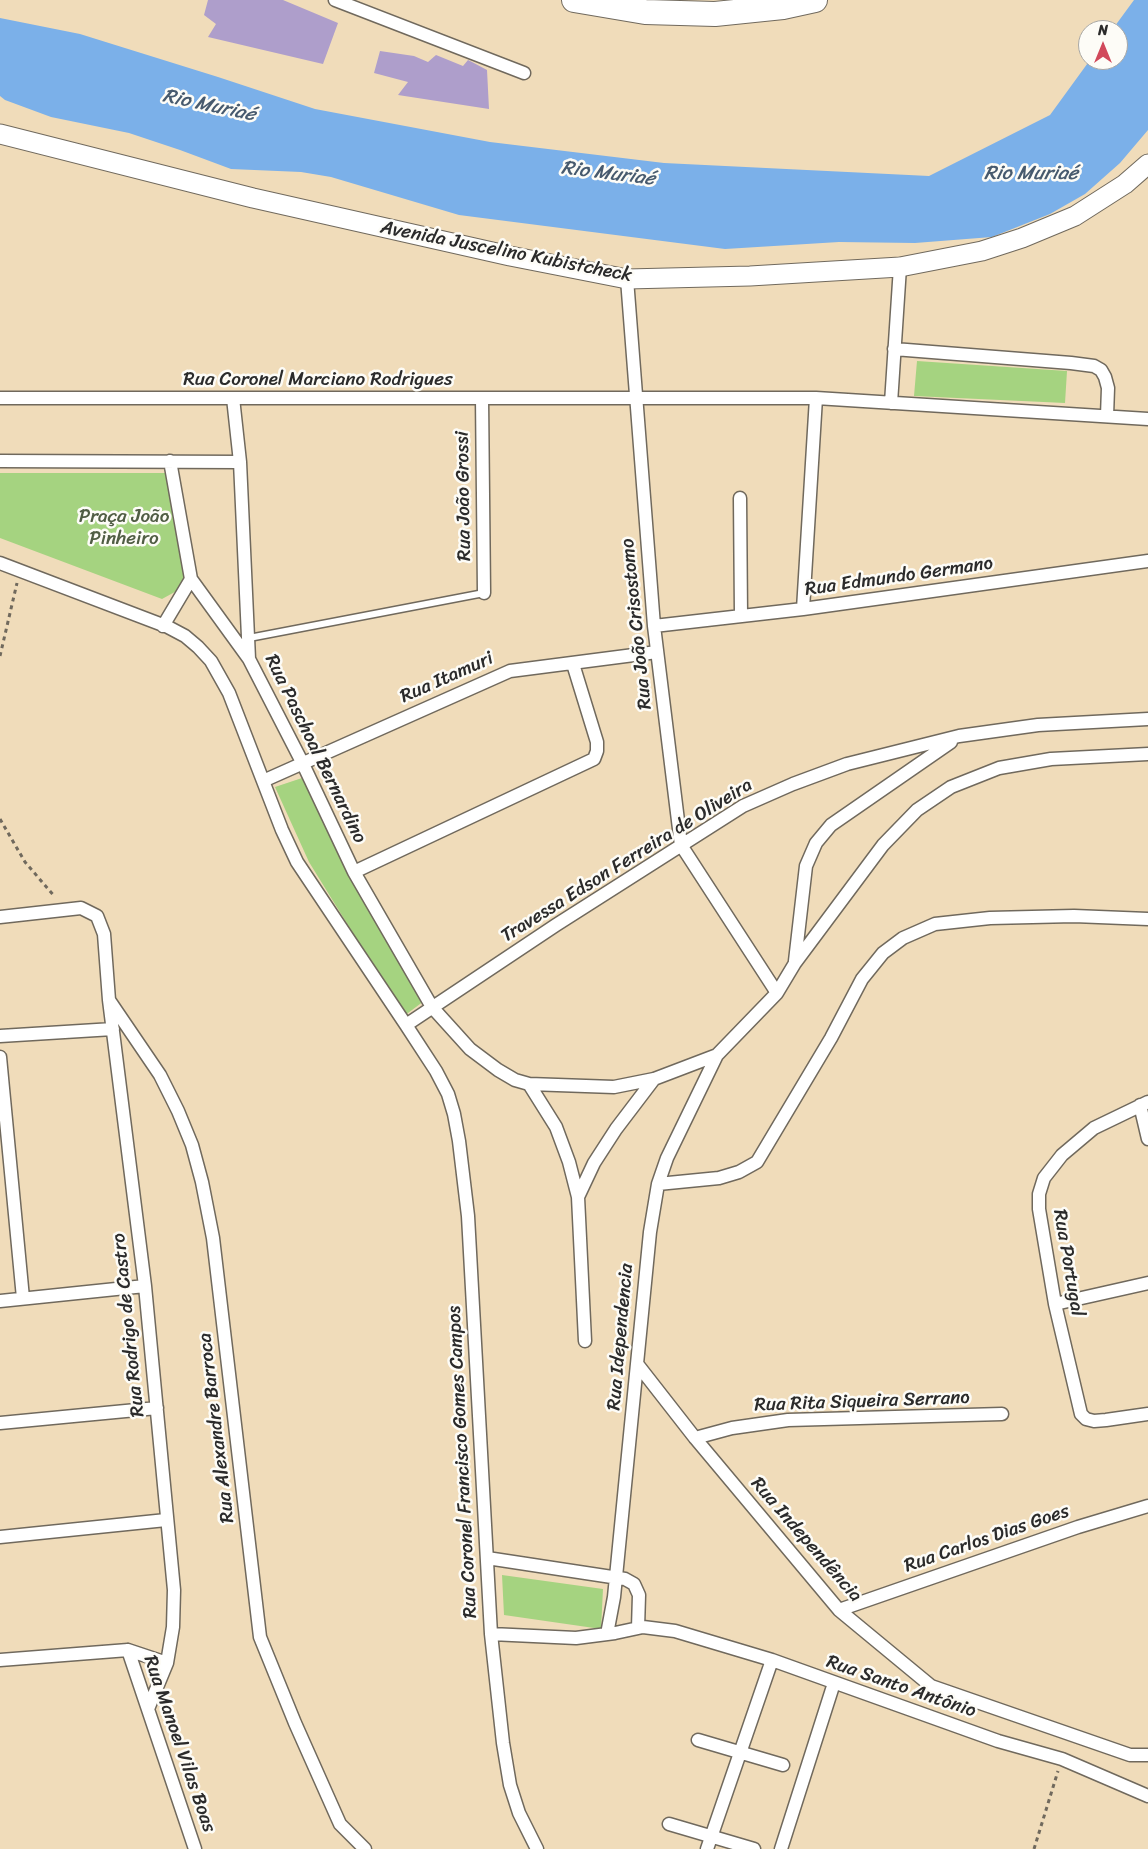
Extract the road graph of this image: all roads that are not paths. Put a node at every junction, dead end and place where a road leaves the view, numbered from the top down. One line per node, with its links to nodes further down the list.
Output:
1 (335, 0): 4 (street)
2 (574, 0): 3 (highway)
3 (815, 0)
4 (524, 73)
5 (0, 134): 8 (street, Avenida Juscelino Kubistcheck)
6 (1148, 164): 7 (street, Avenida Juscelino Kubistcheck)
7 (900, 266): 8 (street, Avenida Juscelino Kubistcheck); 9 (street)
8 (627, 279): 13 (street, Rua João Crisostomo)
9 (894, 349): 15 (street); 16 (street)
10 (0, 398): 11 (street, Rua Coronel Marciano Rodrigues)
11 (233, 398): 12 (street, Rua Coronel Marciano Rodrigues); 20 (street, Rua Paschoal Bernardino)
12 (482, 398): 13 (street, Rua Coronel Marciano Rodrigues); 25 (street, Rua João Grossi)
13 (636, 398): 14 (street, Rua Coronel Marciano Rodrigues); 29 (street, Rua João Crisostomo)
14 (816, 398): 15 (street, Rua Coronel Marciano Rodrigues); 26 (street)
15 (891, 403): 16 (street, Rua Coronel Marciano Rodrigues)
16 (1107, 416): 17 (street, Rua Coronel Marciano Rodrigues)
17 (1148, 419)
18 (0, 461): 19 (street)
19 (170, 461): 20 (street); 24 (street)
20 (240, 462): 30 (street, Rua Paschoal Bernardino)
21 (740, 498): 27 (street)
22 (1148, 561): 26 (street, Rua Edmundo Germano)
23 (0, 563): 28 (street)
24 (191, 580): 28 (street); 32 (street)
25 (484, 593): 30 (lane)
26 (803, 609): 27 (street, Rua Edmundo Germano)
27 (740, 615): 29 (street, Rua Edmundo Germano)
28 (163, 626): 38 (street)
29 (654, 626): 31 (street, Rua João Crisostomo)
30 (249, 638): 32 (street, Rua Paschoal Bernardino)
31 (657, 652): 33 (street, Rua Itamuri); 39 (street, Rua João Crisostomo)
32 (249, 659): 37 (street, Rua Paschoal Bernardino)
33 (573, 664): 37 (street, Rua Itamuri); 40 (street)
34 (1148, 719): 35 (street, Travessa Edson Ferreira de Oliveira)
35 (959, 736): 39 (street, Travessa Edson Ferreira de Oliveira); 43 (street)
36 (1148, 754): 43 (street)
37 (303, 764): 38 (street, Rua Itamuri); 40 (street, Rua Paschoal Bernardino)
38 (263, 781): 47 (street)
39 (681, 845): 44 (street); 46 (street, Travessa Edson Ferreira de Oliveira)
40 (354, 872): 46 (street, Rua Paschoal Bernardino)
41 (0, 918): 45 (street, Rua Rodrigo de Castro)
42 (1148, 919): 56 (street)
43 (795, 964): 44 (street)
44 (777, 993): 50 (street)
45 (109, 1000): 48 (street, Rua Rodrigo de Castro); 95 (street, Rua Alexandre Barroca)
46 (432, 1007): 47 (street, Travessa Edson Ferreira de Oliveira); 53 (street, Rua Paschoal Bernardino)
47 (406, 1025): 73 (street, Rua Coronel Francisco Gomes Campos)
48 (112, 1029): 49 (street); 59 (street, Rua Rodrigo de Castro)
49 (0, 1036)
50 (717, 1055): 52 (street, Rua Paschoal Bernardino); 56 (street, Rua Idependencia)
51 (0, 1057): 60 (street)
52 (654, 1079): 53 (street, Rua Paschoal Bernardino); 57 (street)
53 (529, 1084): 57 (street)
54 (1144, 1103): 55 (street); 62 (street, Rua Portugal)
55 (1148, 1139)
56 (658, 1184): 64 (street, Rua Idependencia)
57 (578, 1197): 63 (street)
58 (1148, 1283): 62 (street)
59 (145, 1286): 60 (street); 65 (street, Rua Rodrigo de Castro)
60 (23, 1298): 61 (street)
61 (0, 1301)
62 (1055, 1304): 67 (street, Rua Portugal)
63 (584, 1341)
64 (638, 1365): 69 (street, Rua Independência); 74 (street, Rua Idependencia)
65 (156, 1408): 68 (street); 71 (street, Rua Rodrigo de Castro)
66 (1002, 1414): 69 (street, Rua Rita Siqueira Serrano)
67 (1148, 1414)
68 (0, 1423)
69 (696, 1438): 75 (street, Rua Independência)
70 (1148, 1506): 75 (street, Rua Carlos Dias Goes)
71 (166, 1520): 72 (street); 82 (street, Rua Rodrigo de Castro)
72 (0, 1538)
73 (487, 1558): 74 (street); 77 (street, Rua Coronel Francisco Gomes Campos)
74 (615, 1577): 76 (street); 78 (street, Rua Idependencia)
75 (839, 1610): 87 (street, Rua Independência)
76 (638, 1628): 78 (street, Rua Santo Antônio); 81 (street, Rua Santo Antônio)
77 (491, 1634): 78 (street, Rua Santo Antônio); 96 (street, Rua Coronel Francisco Gomes Campos)
78 (607, 1634)
79 (128, 1650): 80 (street); 82 (street); 84 (street, Rua Manoel Vilas Boas)
80 (0, 1660)
81 (772, 1660): 83 (street, Rua Santo Antônio); 86 (street)
82 (167, 1663): 84 (street, Rua Rodrigo de Castro)
83 (834, 1683): 89 (street, Rua Santo Antônio); 99 (street)
84 (148, 1709): 91 (street, Rua Manoel Vilas Boas)
85 (698, 1740): 86 (street)
86 (739, 1751): 88 (street); 92 (street)
87 (1148, 1755)
88 (783, 1765)
89 (1148, 1796)
90 (669, 1824): 92 (street)
91 (189, 1836): 93 (street); 94 (street, Rua Manoel Vilas Boas)
92 (712, 1836): 97 (street); 98 (street)
93 (183, 1849)
94 (195, 1849)
95 (365, 1849)
96 (537, 1849)
97 (707, 1849)
98 (754, 1849)
99 (780, 1849)

